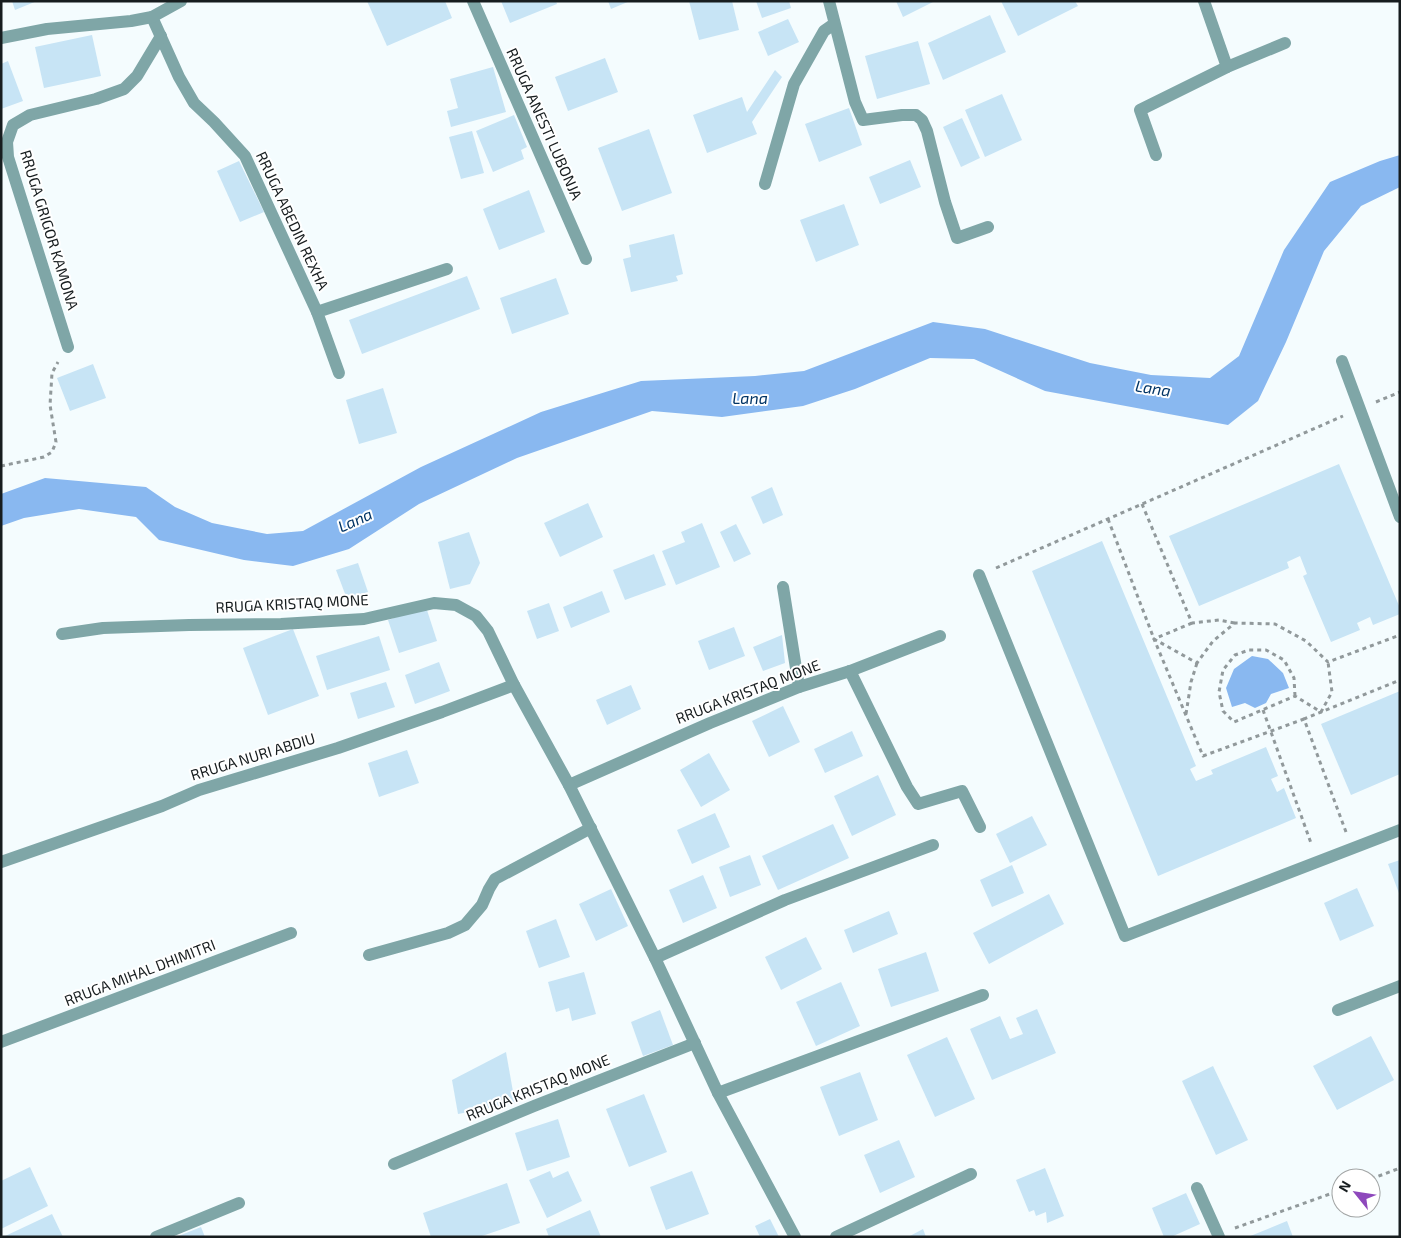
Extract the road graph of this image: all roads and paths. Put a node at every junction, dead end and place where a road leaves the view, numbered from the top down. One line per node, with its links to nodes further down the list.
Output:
1 (181, 1): 5 (street)
2 (473, 1): 14 (street, RRUGA ANESTI LUBONJA)
3 (828, 1): 6 (street)
4 (1204, 1): 10 (street)
5 (152, 17): 7 (street, RRUGA ABEDIN REXHA); 8 (street)
6 (834, 24): 12 (street); 13 (street)
7 (161, 36): 16 (street, RRUGA ABEDIN REXHA); 17 (street, RRUGA GRIGOR KAMONA)
8 (1, 38)
9 (1285, 43): 10 (street)
10 (1227, 67): 11 (street)
11 (1156, 155)
12 (764, 184)
13 (988, 228)
14 (586, 259)
15 (447, 269): 16 (street)
16 (317, 312): 19 (street, RRUGA ABEDIN REXHA)
17 (68, 347)
18 (1342, 362): 22 (street)
19 (339, 372)
20 (52, 373): 23 (path)
21 (1400, 392): 22 (path)
22 (1360, 409): 24 (path); 25 (street)
23 (1, 466)
24 (1142, 504): 26 (path); 29 (path)
25 (1400, 517)
26 (1108, 519): 27 (path); 34 (path)
27 (979, 575): 54 (street)
28 (783, 587): 40 (street)
29 (1192, 623): 30 (path); 34 (path)
30 (1235, 623): 35 (path); 36 (path)
31 (62, 634): 39 (street, RRUGA KRISTAQ MONE)
32 (1400, 635): 35 (path)
33 (940, 636): 37 (street, RRUGA KRISTAQ MONE)
34 (1154, 640): 36 (path); 44 (path)
35 (1328, 662): 43 (path)
36 (1197, 663): 44 (path)
37 (850, 671): 40 (street, RRUGA KRISTAQ MONE); 48 (street)
38 (1400, 680): 43 (path)
39 (514, 685): 47 (street, RRUGA KRISTAQ MONE); 53 (street, RRUGA NURI ABDIU)
40 (798, 687): 47 (street, RRUGA KRISTAQ MONE)
41 (1295, 696): 42 (path); 42 (path); 43 (path)
42 (1262, 710): 46 (path)
43 (1321, 712): 45 (path)
44 (1186, 716): 46 (path)
45 (1304, 719): 46 (path); 52 (path)
46 (1271, 731): 54 (path)
47 (570, 785): 49 (street, RRUGA KRISTAQ MONE)
48 (980, 827)
49 (591, 828): 56 (street); 57 (street, RRUGA KRISTAQ MONE)
50 (1400, 830): 52 (street)
51 (933, 845): 57 (street)
52 (1352, 849): 54 (street)
53 (1, 862)
54 (1318, 862)
55 (290, 933): 61 (street, RRUGA MIHAL DHIMITRI)
56 (369, 955)
57 (655, 958): 62 (street, RRUGA KRISTAQ MONE)
58 (1400, 986): 60 (street)
59 (982, 995): 63 (street)
60 (1338, 1010)
61 (1, 1042)
62 (695, 1043): 63 (street, RRUGA KRISTAQ MONE); 64 (street, RRUGA KRISTAQ MONE)
63 (718, 1093): 73 (street, RRUGA KRISTAQ MONE)
64 (394, 1164)
65 (1400, 1168): 67 (path)
66 (971, 1174): 74 (street)
67 (1381, 1175)
68 (1197, 1188): 71 (street)
69 (1331, 1194): 71 (path)
70 (239, 1203): 72 (street)
71 (1218, 1236)
72 (156, 1237)
73 (795, 1237)
74 (836, 1237)

